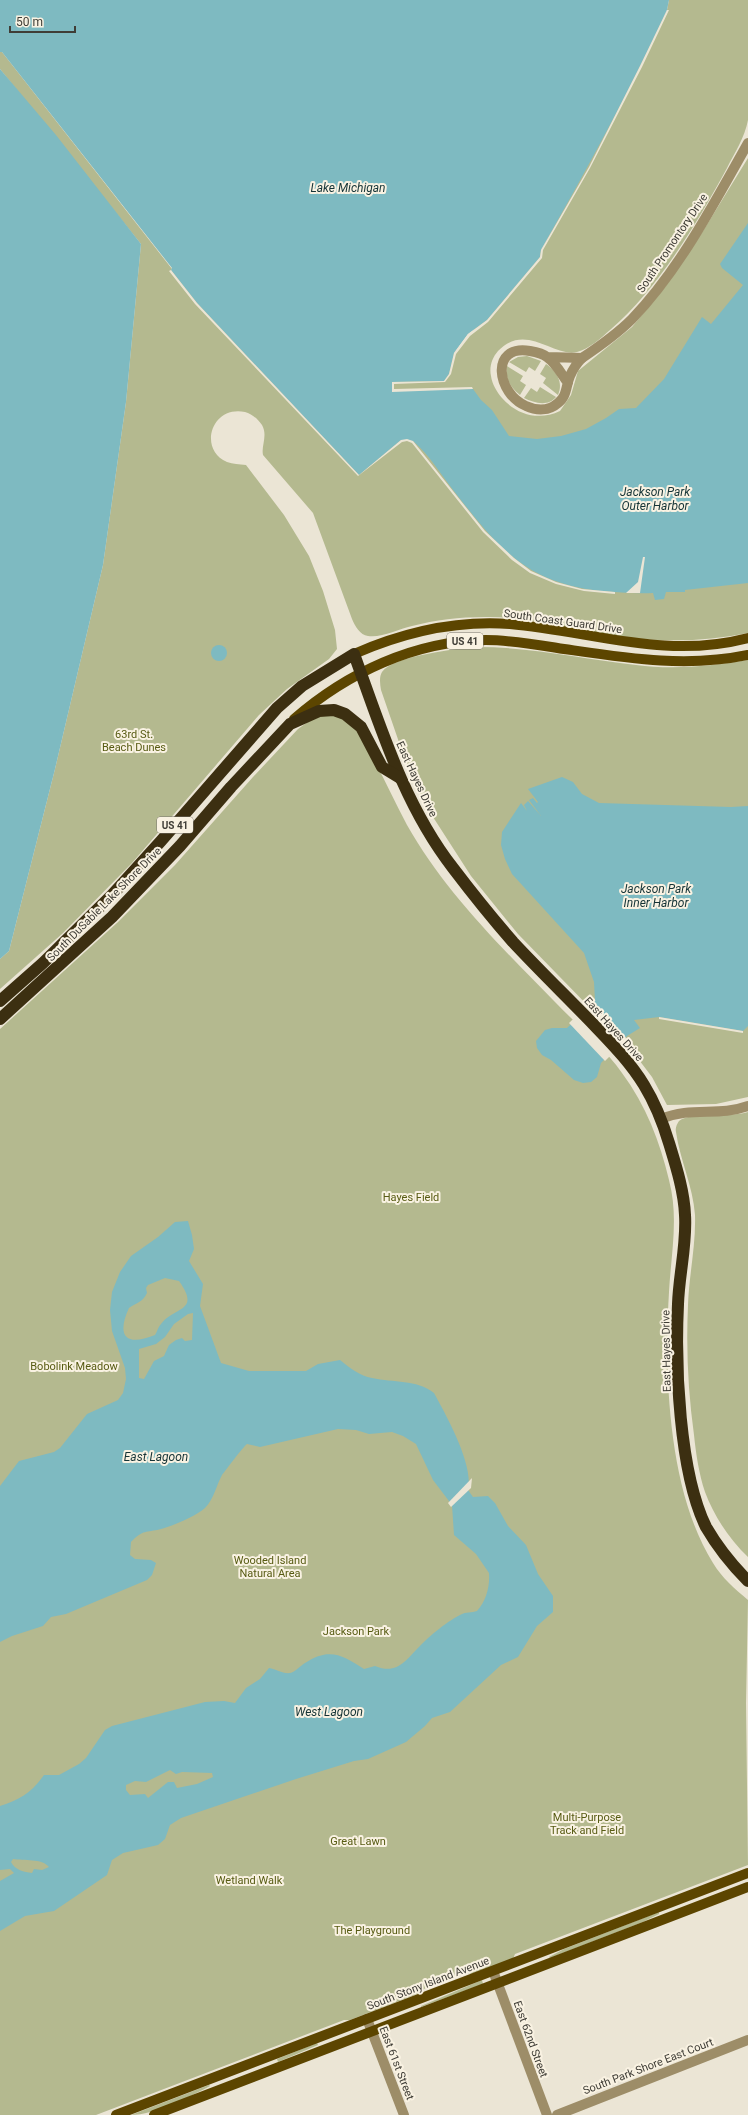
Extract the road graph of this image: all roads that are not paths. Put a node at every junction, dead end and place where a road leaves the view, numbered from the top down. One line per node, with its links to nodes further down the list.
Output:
1 (748, 144): 3 (street, South Promontory Drive)
2 (548, 357): 3 (street, South Promontory Drive); 4 (street); 4 (street, South Promontory Drive)
3 (582, 358): 4 (street, South Promontory Drive)
4 (568, 383)
5 (748, 638): 6 (main road, South Coast Guard Drive / US 41)
6 (354, 654): 8 (highway, East Hayes Drive); 11 (highway, South DuSable Lake Shore Drive / US 41)
7 (748, 655): 8 (main road, US 41)
8 (360, 672): 9 (main road, South DuSable Lake Shore Drive / US 41); 10 (highway, East Hayes Drive)
9 (290, 724): 10 (highway); 12 (highway, South DuSable Lake Shore Drive / US 41)
10 (400, 778): 14 (highway, East Hayes Drive)
11 (0, 1001)
12 (0, 1019)
13 (748, 1106): 14 (street)
14 (661, 1119): 15 (highway, East Hayes Drive)
15 (748, 1581)
16 (748, 1873): 18 (main road, South Stony Island Avenue)
17 (748, 1887): 19 (main road)
18 (493, 1971): 19 (street, East 62nd Street); 20 (main road, South Stony Island Avenue)
19 (497, 1983): 21 (main road); 26 (street, East 62nd Street)
20 (367, 2019): 21 (street, East 61st Street); 23 (main road, South Stony Island Avenue)
21 (372, 2031): 24 (main road); 25 (street, East 61st Street)
22 (748, 2040): 27 (street, South Park Shore East Court)
23 (116, 2115)
24 (154, 2115)
25 (404, 2115)
26 (546, 2115)
27 (557, 2115)

